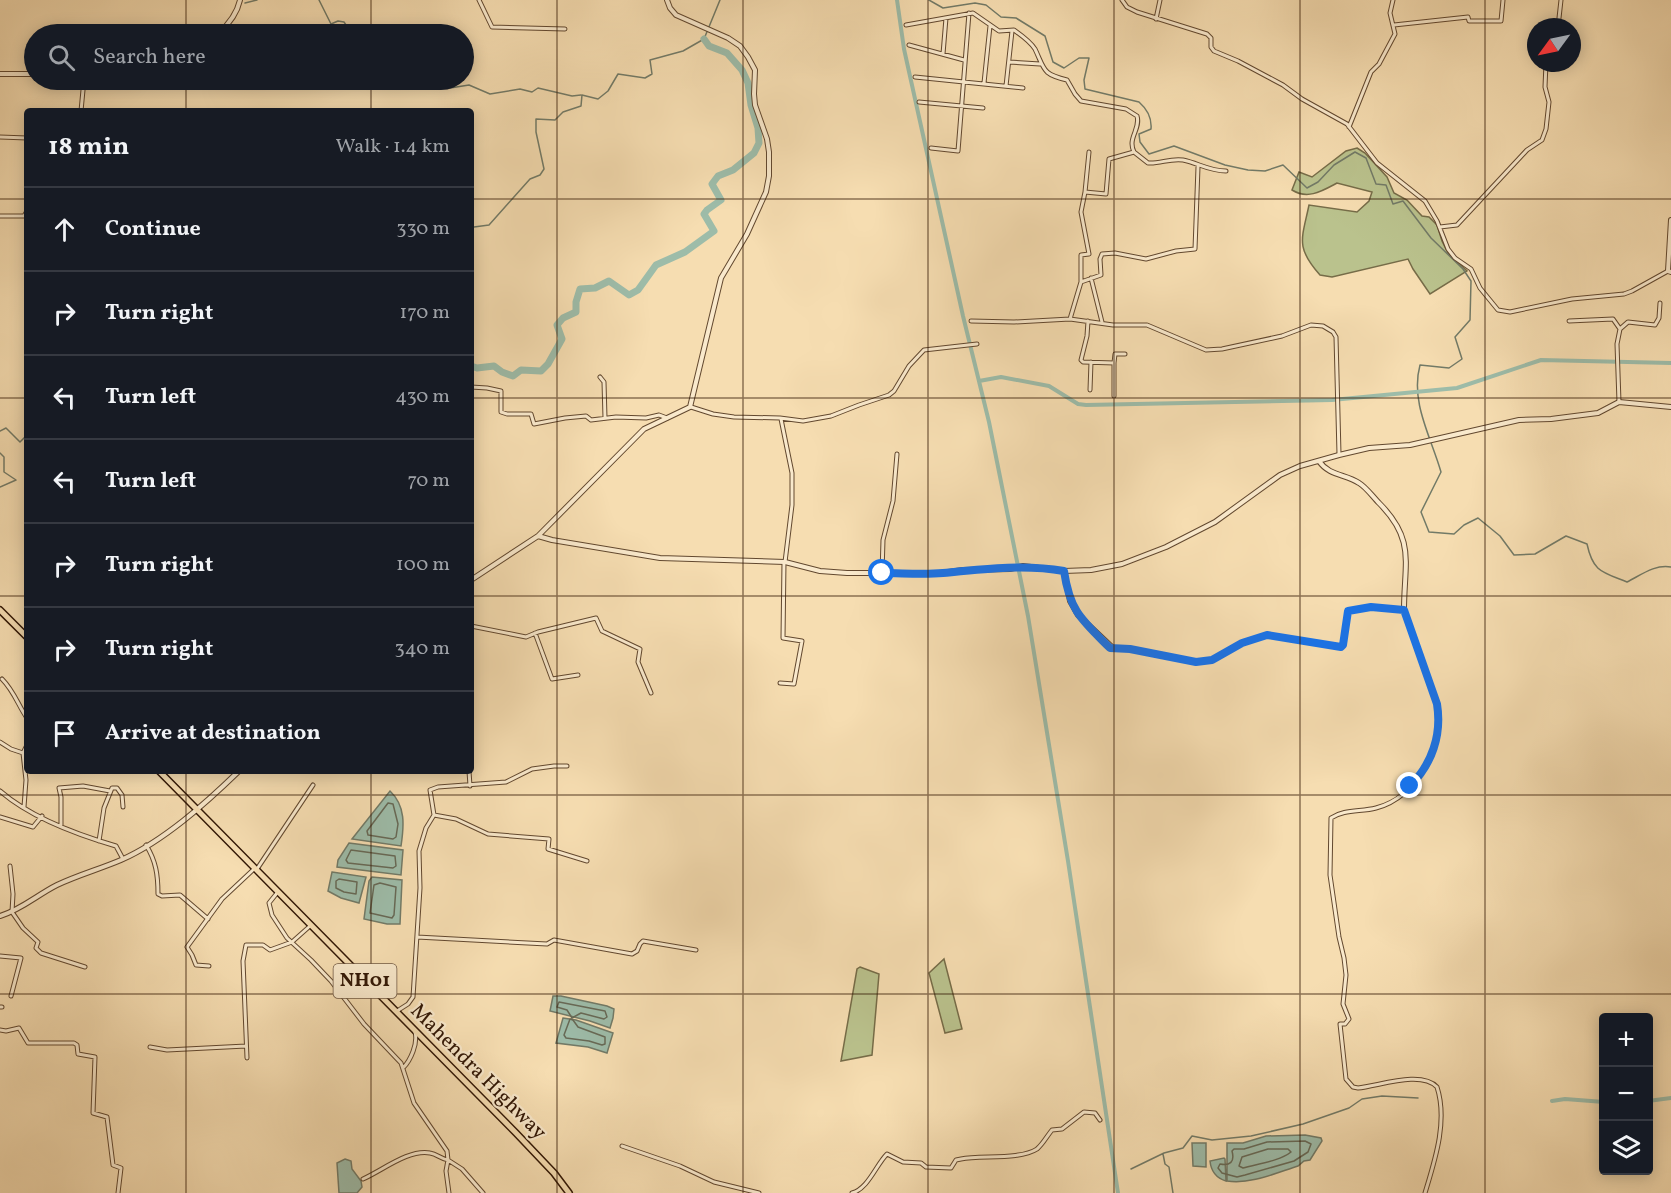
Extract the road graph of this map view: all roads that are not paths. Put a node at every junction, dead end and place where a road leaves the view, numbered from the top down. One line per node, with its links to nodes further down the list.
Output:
1 (240, 0): 13 (street)
2 (479, 0): 17 (street)
3 (667, 0): 69 (street)
4 (1122, 0): 12 (street)
5 (1160, 0): 12 (street)
6 (1393, 0): 15 (street)
7 (1503, 0): 15 (street)
8 (1561, 0): 11 (street)
9 (969, 13): 10 (street); 16 (street); 21 (street)
10 (946, 18): 14 (street); 20 (street)
11 (1559, 18)
12 (1156, 19): 37 (street)
13 (229, 24)
14 (906, 25)
15 (1394, 25): 37 (street)
16 (990, 26): 18 (street); 29 (street)
17 (565, 29)
18 (1012, 30): 22 (street); 23 (street)
19 (909, 45): 20 (street)
20 (943, 54): 21 (street)
21 (964, 60): 28 (street)
22 (1009, 62): 23 (street); 30 (street)
23 (1040, 64): 42 (street)
24 (1546, 72): 49 (street)
25 (0, 74): 26 (street)
26 (24, 74)
27 (915, 77): 28 (street)
28 (962, 81): 29 (street); 34 (street)
29 (984, 83): 30 (street)
30 (1006, 86): 31 (street)
31 (1023, 87)
32 (82, 90): 35 (street)
33 (919, 102): 34 (street)
34 (961, 105): 36 (street); 40 (street)
35 (81, 108)
36 (983, 108)
37 (1349, 127): 49 (street)
38 (0, 137): 39 (street)
39 (24, 138)
40 (930, 148)
41 (1089, 152): 45 (street)
42 (1134, 152): 43 (street); 45 (street)
43 (1198, 166): 44 (street); 51 (street)
44 (1226, 171)
45 (1085, 192): 52 (street)
46 (0, 216): 47 (street)
47 (24, 216)
48 (1671, 220): 50 (street)
49 (1440, 227): 50 (street)
50 (1669, 272)
51 (1091, 278): 52 (street); 58 (street)
52 (1081, 282): 54 (street)
53 (1660, 303): 59 (street)
54 (1070, 319): 55 (street); 56 (street)
55 (971, 321)
56 (1088, 321): 58 (street); 62 (street)
57 (1569, 321): 59 (street)
58 (1102, 322): 75 (street)
59 (1620, 329): 68 (street)
60 (976, 344): 72 (street)
61 (1125, 354): 63 (street)
62 (1091, 362): 63 (street); 66 (street)
63 (1114, 363): 67 (street)
64 (600, 377): 73 (street)
65 (474, 387): 73 (street)
66 (1090, 390)
67 (1114, 396)
68 (1619, 402): 70 (street); 75 (street)
69 (690, 407): 71 (street); 72 (street)
70 (1671, 407)
71 (667, 418): 73 (street); 77 (street)
72 (780, 418): 78 (street)
73 (605, 419)
74 (897, 454): 80 (street)
75 (1339, 455): 76 (street)
76 (1319, 461): 79 (street); 83 (street)
77 (538, 536): 78 (street); 81 (street)
78 (785, 562): 80 (street); 89 (street)
79 (1064, 571): 80 (street); 83 (street)
80 (882, 573)
81 (474, 578)
82 (0, 610): 86 (highway)
83 (1404, 610): 146 (street)
84 (474, 627): 85 (street)
85 (535, 633): 87 (street); 90 (street)
86 (24, 634)
87 (578, 675)
88 (2, 679): 91 (street)
89 (780, 683)
90 (651, 693)
91 (24, 714)
92 (0, 741): 93 (street)
93 (23, 753): 94 (street)
94 (24, 762)
95 (567, 766): 101 (street)
96 (25, 774): 104 (street)
97 (162, 774): 106 (highway, Mahendra Highway / NH01)
98 (236, 774): 106 (street)
99 (469, 774): 101 (street)
100 (313, 785): 116 (street)
101 (470, 786): 107 (street)
102 (110, 791): 105 (street); 110 (street); 111 (street)
103 (0, 792): 104 (street)
104 (24, 807): 108 (street)
105 (123, 807)
106 (198, 811): 112 (street); 116 (highway, Mahendra Highway / NH01)
107 (434, 815): 114 (street); 122 (street)
108 (42, 816): 109 (street); 110 (street)
109 (0, 817)
110 (61, 825): 111 (street)
111 (99, 841): 113 (street)
112 (146, 845): 113 (street); 120 (street)
113 (123, 859): 118 (street)
114 (588, 861)
115 (10, 866): 118 (street)
116 (255, 870): 117 (highway, Mahendra Highway / NH01); 120 (street)
117 (277, 893): 121 (highway, Mahendra Highway / NH01); 123 (street)
118 (12, 912): 119 (street); 127 (street)
119 (0, 916)
120 (208, 920): 126 (street)
121 (310, 926): 123 (street); 129 (highway, Mahendra Highway / NH01)
122 (417, 937): 124 (street); 129 (street)
123 (292, 942): 132 (street); 135 (street)
124 (696, 950)
125 (0, 956): 128 (street)
126 (209, 966)
127 (85, 967)
128 (11, 996)
129 (396, 1012): 131 (highway, Mahendra Highway / NH01)
130 (0, 1030): 140 (street)
131 (415, 1032): 135 (street); 143 (highway, Mahendra Highway / NH01)
132 (246, 1046): 133 (street); 134 (street)
133 (150, 1047)
134 (247, 1058)
135 (403, 1068): 138 (street)
136 (1100, 1120): 145 (street)
137 (622, 1146): 144 (street)
138 (448, 1160): 139 (street); 141 (street); 142 (street)
139 (363, 1179)
140 (118, 1193)
141 (449, 1193)
142 (483, 1193)
143 (568, 1193)
144 (759, 1193)
145 (852, 1193)
146 (1425, 1193)

